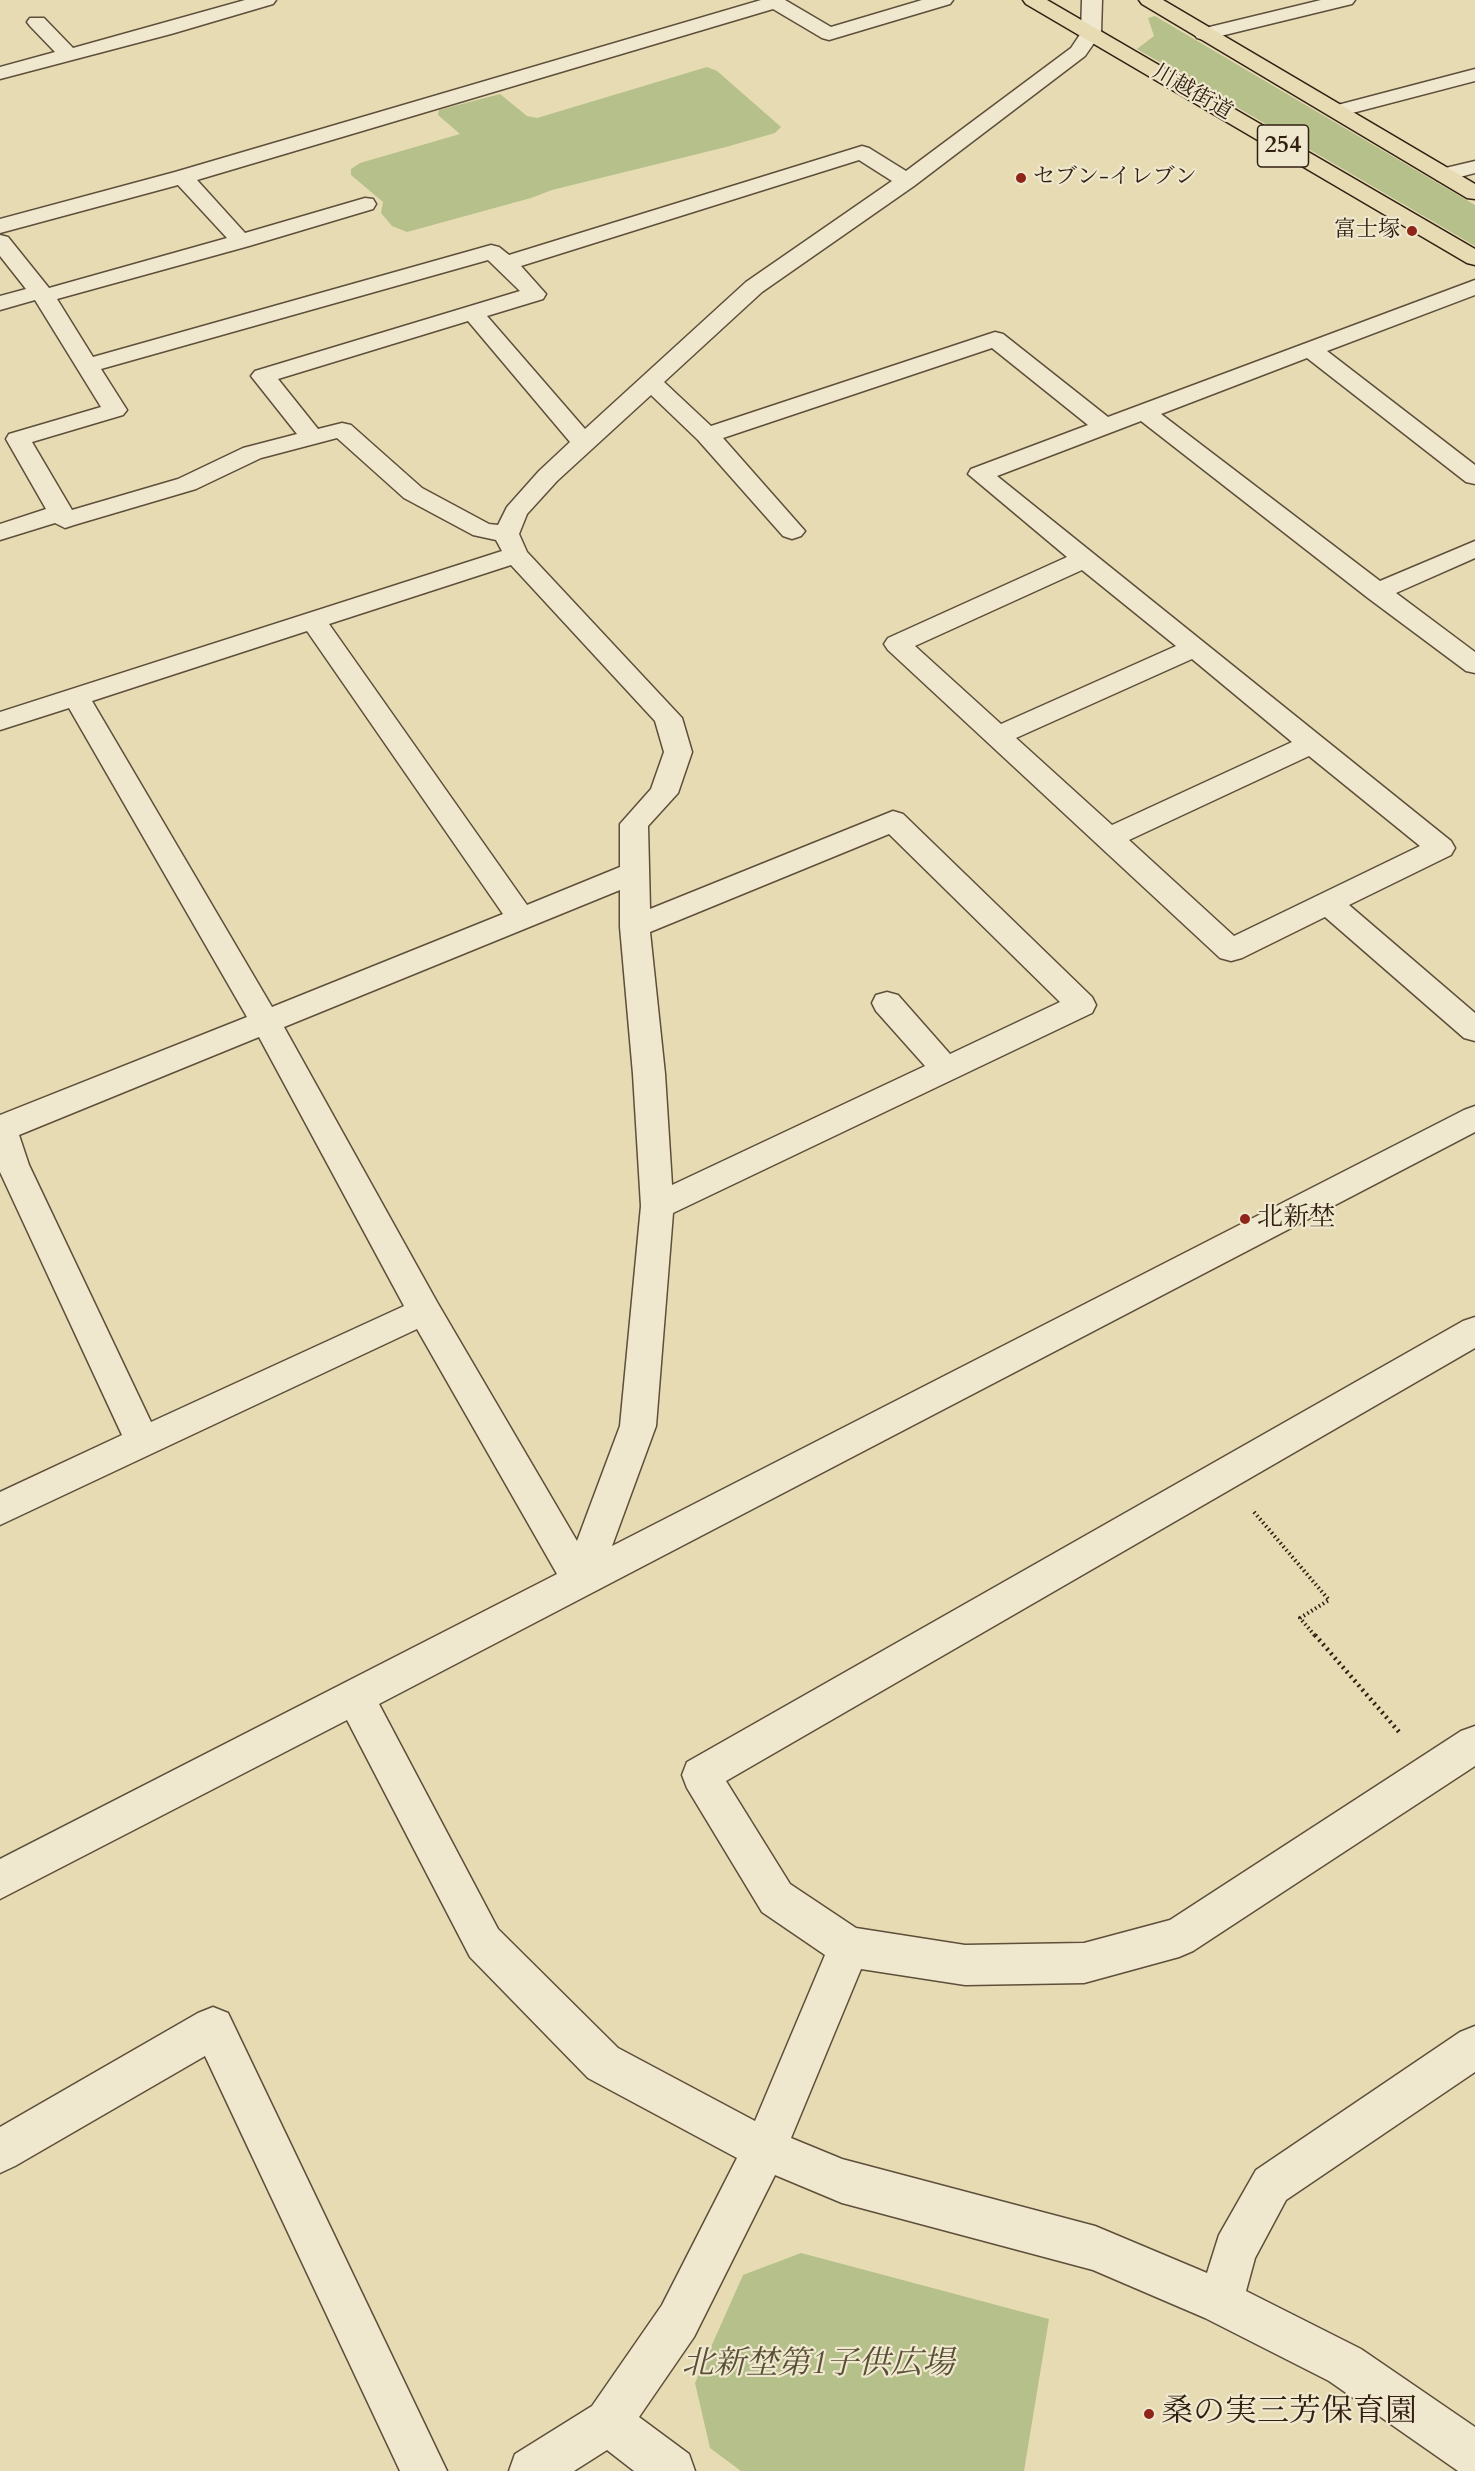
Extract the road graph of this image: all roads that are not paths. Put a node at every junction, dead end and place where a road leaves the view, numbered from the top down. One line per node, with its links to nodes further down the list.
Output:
1 (266, 0): 10 (street)
2 (943, 0): 16 (street)
3 (1033, 0): 8 (highway, 川越街道 / 254)
4 (1092, 0): 8 (street)
5 (1149, 0): 9 (highway, 254)
6 (1345, 0): 9 (street)
7 (37, 22): 10 (street)
8 (1091, 33): 17 (street); 23 (highway, 川越街道 / 254)
9 (1204, 34): 13 (highway, 254)
10 (70, 56): 11 (street)
11 (0, 74)
12 (1475, 75): 13 (street)
13 (1337, 111): 15 (highway, 254)
14 (1475, 167): 15 (street)
15 (1445, 175): 18 (highway, 254)
16 (183, 177): 20 (street); 21 (street)
17 (906, 182): 24 (street); 31 (street)
18 (1475, 193)
19 (365, 204): 21 (street)
20 (0, 226)
21 (241, 241): 26 (street)
22 (0, 242): 26 (street)
23 (1475, 258)
24 (506, 263): 28 (street); 30 (street)
25 (1475, 287): 29 (street)
26 (42, 294): 27 (street); 30 (street)
27 (0, 303)
28 (473, 313): 35 (street); 36 (street)
29 (1310, 349): 32 (street); 37 (street)
30 (89, 365): 38 (street)
31 (651, 382): 34 (street); 36 (street)
32 (1144, 412): 33 (street); 44 (street)
33 (1105, 427): 34 (street); 43 (street)
34 (707, 435): 39 (street)
35 (312, 437): 38 (street); 41 (street)
36 (583, 442): 41 (street)
37 (1475, 477)
38 (61, 513): 40 (street)
39 (792, 531)
40 (0, 532)
41 (511, 544): 45 (street); 53 (street)
42 (1475, 549): 44 (street)
43 (1085, 559): 46 (street); 50 (street)
44 (1377, 592): 47 (street)
45 (313, 620): 48 (street); 55 (street)
46 (1195, 648): 50 (street); 51 (street)
47 (1475, 665)
48 (75, 695): 49 (street); 58 (street)
49 (0, 721)
50 (999, 735): 52 (street)
51 (1312, 743): 52 (street); 54 (street)
52 (1109, 838): 54 (street)
53 (634, 873): 55 (street); 56 (street)
54 (1328, 903): 59 (street)
55 (522, 920): 58 (street)
56 (635, 927): 60 (street); 63 (street)
57 (887, 1003): 60 (street)
58 (266, 1023): 62 (street); 64 (street)
59 (1475, 1030)
60 (946, 1069): 63 (street)
61 (1475, 1118): 68 (street)
62 (0, 1128): 66 (street)
63 (657, 1206): 68 (street)
64 (425, 1312): 66 (street); 68 (street)
65 (1475, 1331): 72 (street)
66 (143, 1443): 67 (street)
67 (0, 1509)
68 (580, 1581): 69 (street)
69 (354, 1696): 71 (street); 74 (street)
70 (1475, 1744): 72 (street)
71 (0, 1880)
72 (849, 1947): 74 (street)
73 (1475, 2047): 76 (street)
74 (765, 2149): 76 (street); 77 (street)
75 (0, 2151): 79 (street)
76 (1221, 2302): 78 (street)
77 (608, 2422): 80 (street); 81 (street)
78 (1475, 2456)
79 (424, 2471)
80 (532, 2471)
81 (672, 2471)

